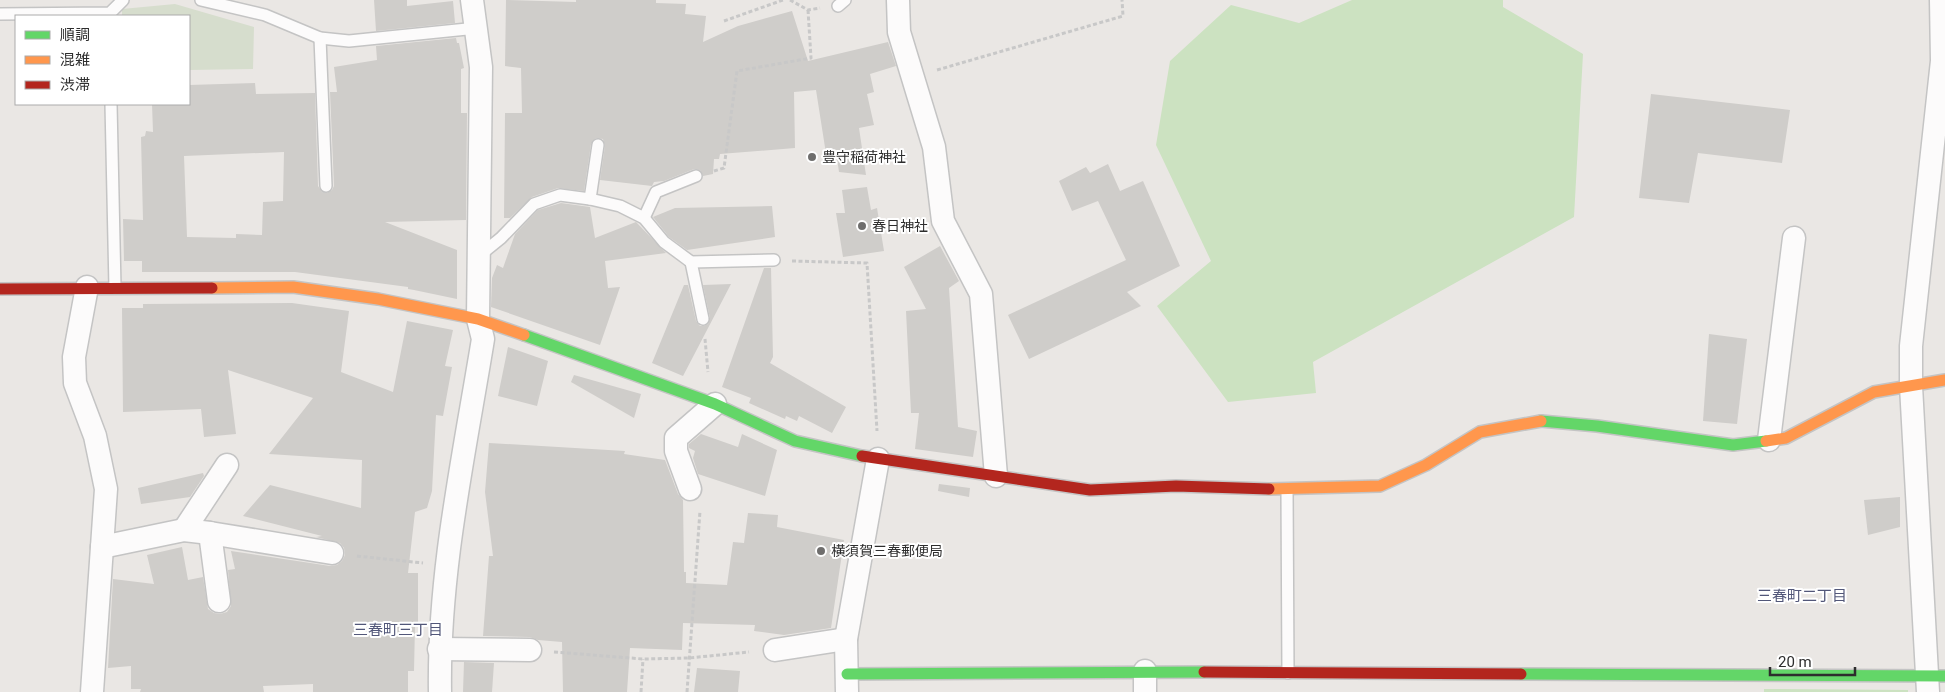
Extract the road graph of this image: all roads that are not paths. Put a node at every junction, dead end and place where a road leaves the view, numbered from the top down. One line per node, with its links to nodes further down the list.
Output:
1 (123, 0): 7 (lane)
2 (201, 0): 9 (lane)
3 (472, 0): 8 (street)
4 (898, 0): 32 (street)
5 (1941, 0): 11 (street)
6 (0, 14): 7 (lane)
7 (110, 14)
8 (477, 28): 9 (lane); 18 (street)
9 (320, 38): 14 (lane)
10 (111, 105): 23 (lane)
11 (1940, 132): 27 (street)
12 (598, 146): 15 (lane)
13 (696, 176): 16 (lane)
14 (326, 186)
15 (590, 199): 16 (lane); 18 (lane)
16 (644, 218): 20 (lane)
17 (1794, 238): 29 (street)
18 (478, 256): 24 (street)
19 (774, 260): 20 (lane)
20 (691, 262): 25 (lane)
21 (87, 287): 22 (street); 23 (street); 37 (street)
22 (0, 289)
23 (115, 290): 24 (street)
24 (478, 319): 28 (street); 41 (street)
25 (703, 319)
26 (1945, 380): 27 (street)
27 (1911, 386): 29 (street); 46 (street)
28 (713, 403): 30 (street); 33 (street)
29 (1768, 440): 34 (street)
30 (878, 460): 32 (street); 40 (street)
31 (227, 465): 35 (street)
32 (996, 476): 34 (street)
33 (690, 489)
34 (1288, 489): 44 (lane)
35 (184, 530): 36 (street); 37 (street)
36 (210, 533): 38 (street); 39 (street)
37 (102, 547): 48 (street)
38 (332, 553)
39 (219, 601)
40 (846, 639): 43 (street); 47 (street)
41 (440, 649): 42 (street); 49 (street)
42 (530, 650)
43 (775, 650)
44 (1288, 673): 45 (street); 46 (street)
45 (1145, 681): 47 (street)
46 (1933, 681)
47 (847, 683)
48 (92, 692)
49 (440, 692)

